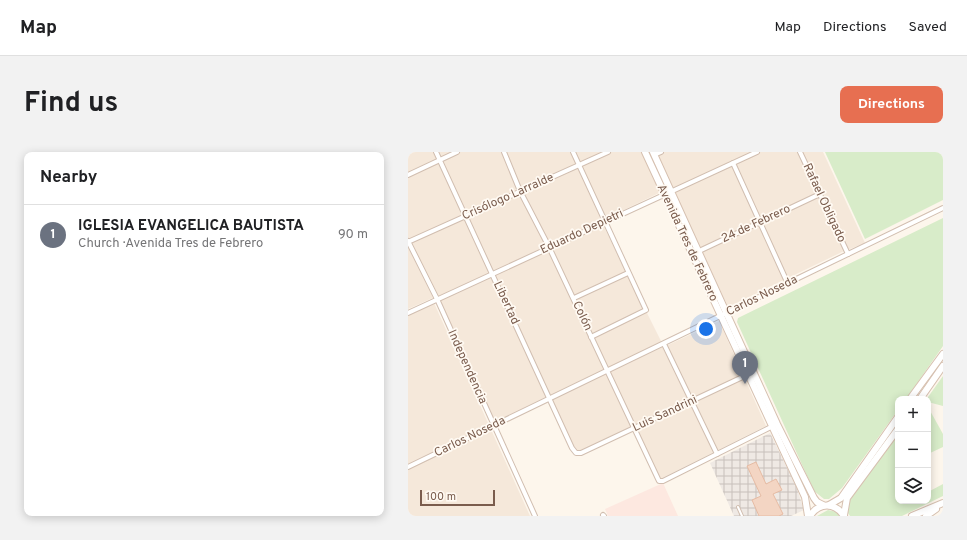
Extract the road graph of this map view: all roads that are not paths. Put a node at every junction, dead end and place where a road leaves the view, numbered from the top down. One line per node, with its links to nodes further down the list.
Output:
1 (436, 152): 11 (street, Libertad)
2 (457, 152): 11 (street)
3 (504, 152): 15 (street, Colón)
4 (572, 152): 13 (street)
5 (608, 152): 13 (street, Crisólogo Larralde)
6 (645, 152): 16 (main road, Avenida Tres de Febrero)
7 (661, 152): 10 (street)
8 (757, 152): 12 (street, Eduardo Depietri)
9 (800, 152): 17 (street, Rafael Obligado)
10 (653, 154): 16 (main road)
11 (440, 160): 14 (street); 19 (street, Libertad)
12 (733, 163): 16 (street, Eduardo Depietri); 21 (street)
13 (578, 165): 15 (street, Crisólogo Larralde); 20 (street)
14 (408, 175)
15 (520, 191): 19 (street, Crisólogo Larralde); 23 (street, Colón)
16 (668, 193): 20 (street, Eduardo Depietri); 24 (main road); 25 (main road, Avenida Tres de Febrero)
17 (820, 194): 21 (street, 24 de Febrero); 26 (street, Rafael Obligado)
18 (943, 208): 26 (street, Carlos Noseda)
19 (466, 216): 22 (street, Crisólogo Larralde); 28 (street, Libertad)
20 (605, 222): 23 (street, Eduardo Depietri); 27 (street)
21 (760, 222): 24 (street, 24 de Febrero); 29 (street)
22 (408, 242): 31 (street, Independencia)
23 (549, 248): 28 (street, Eduardo Depietri); 30 (street, Colón)
24 (698, 251): 25 (street, 24 de Febrero); 33 (main road)
25 (692, 254): 33 (main road, Avenida Tres de Febrero)
26 (848, 254): 29 (street, Carlos Noseda)
27 (628, 273): 30 (street); 34 (street)
28 (492, 274): 31 (street, Eduardo Depietri); 42 (street, Libertad)
29 (788, 284): 33 (street, Carlos Noseda)
30 (574, 298): 34 (street, Colón)
31 (437, 299): 32 (street, Eduardo Depietri); 46 (street, Independencia)
32 (408, 313)
33 (723, 315): 35 (street, Carlos Noseda); 39 (main road, Avenida Tres de Febrero)
34 (591, 337): 38 (street, Colón)
35 (664, 344): 38 (street, Carlos Noseda); 43 (street)
36 (943, 354): 40 (main road)
37 (943, 366): 41 (main road)
38 (608, 372): 42 (street, Carlos Noseda); 47 (street, Colón)
39 (751, 373): 43 (street, Luis Sandrini); 45 (main road, Avenida Tres de Febrero)
40 (912, 396)
41 (922, 396)
42 (550, 400): 46 (street, Carlos Noseda); 49 (street, Libertad)
43 (691, 401): 47 (street, Luis Sandrini); 50 (street)
44 (895, 421): 53 (main road)
45 (774, 425): 50 (street); 53 (main road); 57 (main road, Avenida Tres de Febrero)
46 (494, 426): 51 (street, Carlos Noseda); 55 (street, Independencia)
47 (634, 428): 49 (street, Luis Sandrini); 50 (street, Colón)
48 (896, 432): 58 (main road)
49 (576, 454)
50 (717, 454)
51 (408, 467)
52 (943, 504): 59 (main road); 60 (main road)
53 (826, 505): 57 (main road); 58 (main road)
54 (738, 507): 56 (lane)
55 (535, 516)
56 (742, 516)
57 (809, 516)
58 (844, 516)
59 (912, 516)
60 (926, 516)

